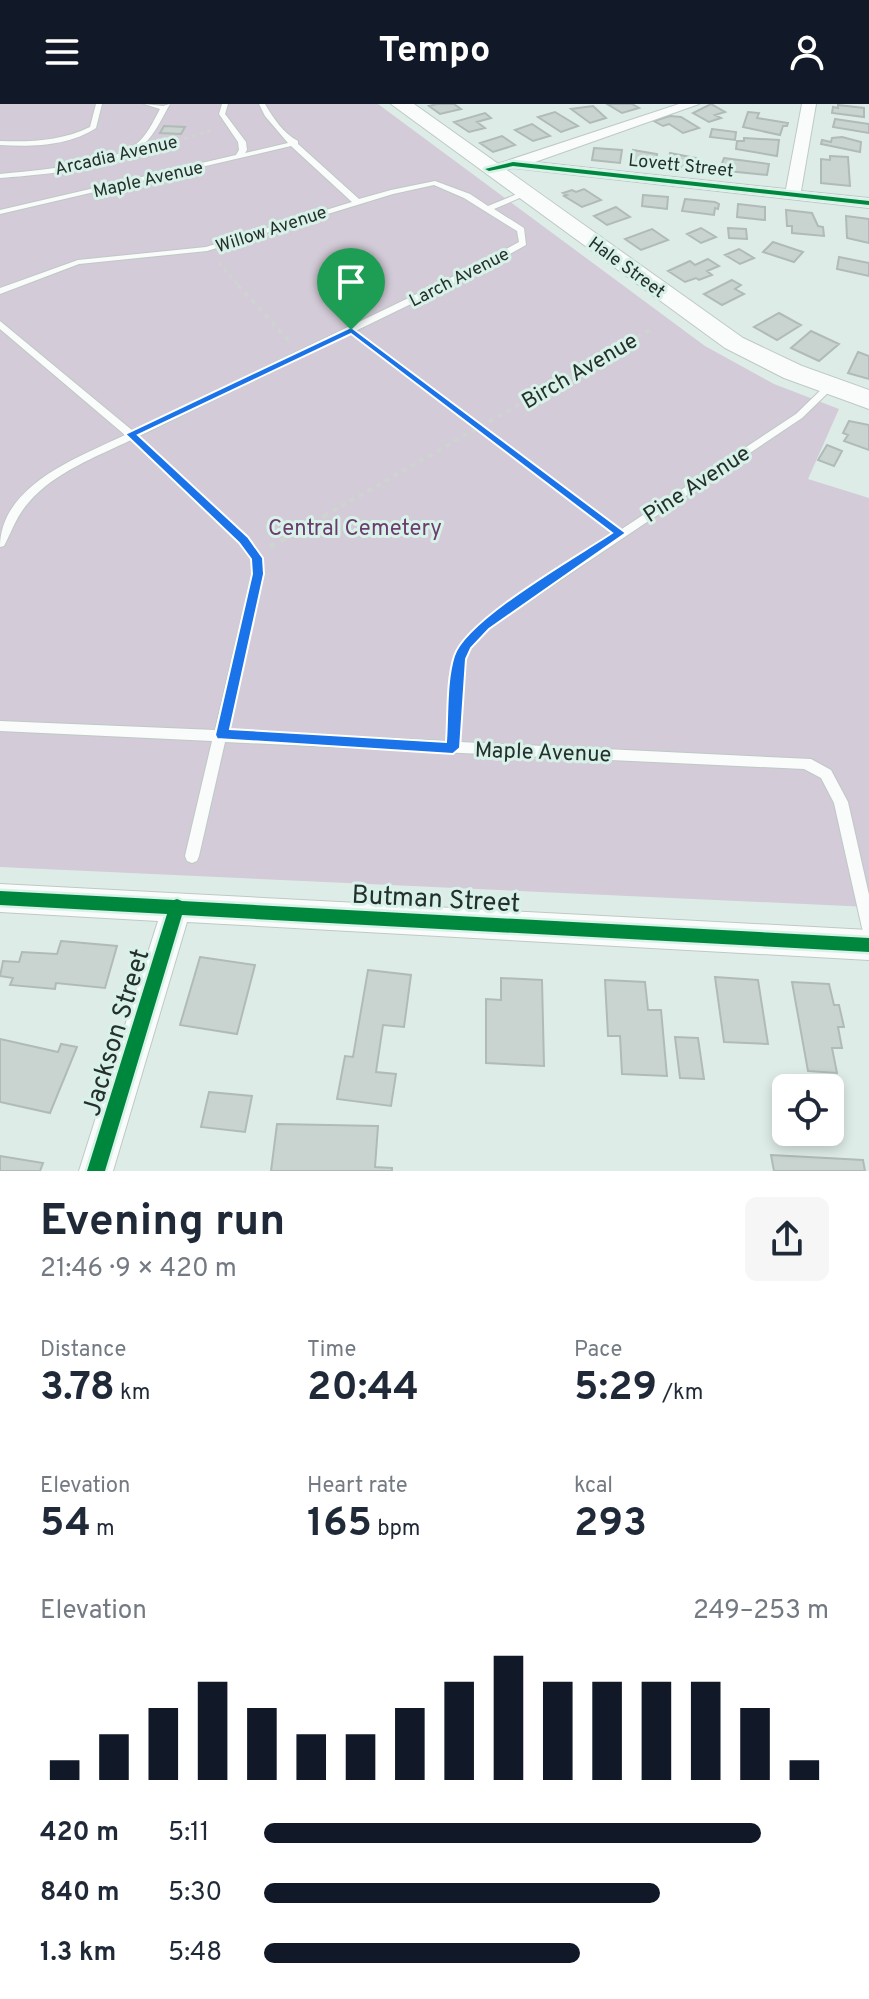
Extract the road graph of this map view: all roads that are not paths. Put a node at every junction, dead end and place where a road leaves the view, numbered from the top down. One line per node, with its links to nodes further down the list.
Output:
1 (99, 104): 9 (lane)
2 (147, 104): 8 (lane)
3 (225, 104): 11 (lane)
4 (262, 104): 10 (lane)
5 (401, 104): 12 (main road, Hale Street)
6 (692, 104): 12 (street)
7 (809, 104): 15 (street)
8 (165, 106): 13 (lane, Arcadia Avenue)
9 (0, 143)
10 (295, 143): 11 (lane, Maple Avenue); 16 (lane)
11 (239, 156): 19 (lane, Maple Avenue)
12 (501, 167): 14 (main road, Hale Street); 15 (street, Lovett Street)
13 (0, 176)
14 (525, 194): 18 (lane); 22 (main road, Hale Street)
15 (792, 196): 17 (street, Lovett Street)
16 (357, 202): 18 (lane, Willow Avenue); 20 (lane, Willow Avenue)
17 (869, 203)
18 (490, 208): 24 (lane, Larch Avenue)
19 (0, 212)
20 (0, 291)
21 (0, 324): 24 (lane)
22 (823, 393): 23 (main road, Hale Street); 28 (lane, Pine Avenue)
23 (869, 400)
24 (131, 434): 25 (lane, Larch Avenue); 27 (lane)
25 (0, 543)
26 (0, 726): 27 (lane, Maple Avenue)
27 (222, 735): 28 (lane, Maple Avenue); 29 (lane)
28 (453, 748): 32 (lane, Maple Avenue)
29 (192, 856)
30 (0, 898): 31 (street, Butman Street)
31 (177, 906): 33 (street, Butman Street); 34 (street, Jackson Street)
32 (869, 928)
33 (869, 945)
34 (96, 1171)

